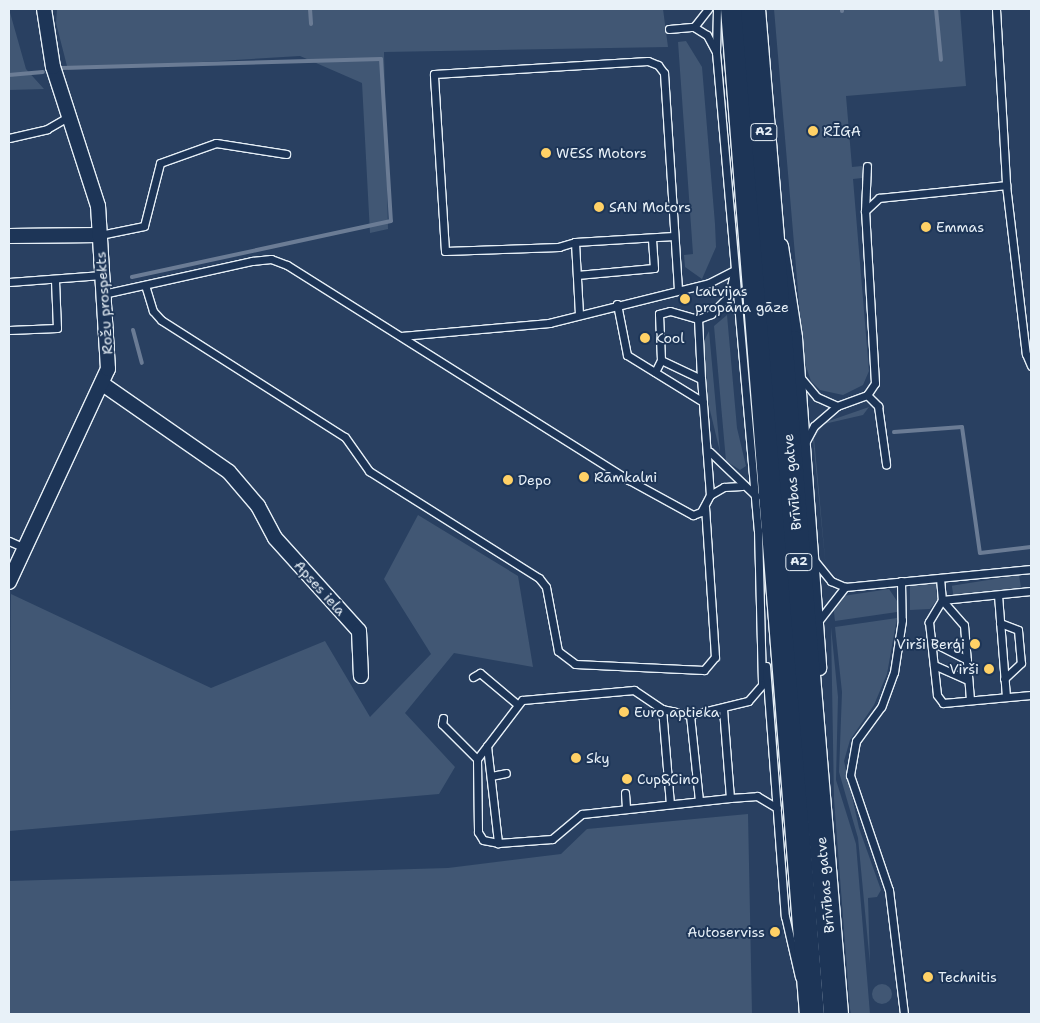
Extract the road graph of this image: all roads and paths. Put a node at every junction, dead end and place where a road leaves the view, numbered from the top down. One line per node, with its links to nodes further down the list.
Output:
1 (44, 9): 10 (street, Rožu prospekts)
2 (708, 9): 7 (lane)
3 (717, 9): 9 (lane)
4 (733, 9): 93 (highway, Brīvības gatve / A2)
5 (753, 9): 15 (highway, Brīvības gatve / A2)
6 (996, 9): 14 (lane)
7 (694, 27): 8 (lane); 9 (lane)
8 (669, 29)
9 (716, 52): 22 (lane)
10 (71, 115): 11 (lane); 17 (street, Rožu prospekts)
11 (9, 138)
12 (286, 154): 17 (lane)
13 (867, 166): 16 (lane)
14 (1006, 185): 16 (lane); 36 (lane)
15 (770, 202): 37 (street); 92 (highway, Brīvības gatve / A2)
16 (865, 211): 41 (lane)
17 (100, 235): 18 (street); 23 (street, Rožu prospekts)
18 (9, 236)
19 (674, 236): 20 (lane); 21 (lane); 28 (lane)
20 (652, 238): 21 (lane); 24 (lane)
21 (575, 242): 24 (lane)
22 (735, 270): 28 (lane); 32 (lane); 49 (lane)
23 (102, 275): 25 (lane); 29 (street, Rožu prospekts)
24 (577, 275): 31 (lane)
25 (54, 280): 26 (lane); 33 (lane)
26 (9, 282)
27 (145, 285): 29 (lane); 34 (lane); 50 (lane)
28 (678, 290): 30 (lane)
29 (103, 294): 40 (street, Rožu prospekts)
30 (617, 304): 31 (lane); 38 (lane)
31 (578, 314): 34 (lane)
32 (698, 319): 35 (lane); 39 (lane)
33 (9, 330)
34 (401, 336): 50 (lane)
35 (661, 360): 38 (lane); 39 (lane)
36 (1031, 366)
37 (797, 368): 43 (lane); 45 (street)
38 (655, 372): 42 (lane)
39 (701, 379): 42 (lane)
40 (104, 385): 52 (street, Rožu prospekts); 69 (street, Apses iela)
41 (867, 395): 43 (lane); 46 (lane)
42 (703, 402): 44 (lane)
43 (838, 406): 45 (lane)
44 (710, 452): 47 (lane); 48 (lane)
45 (804, 452): 53 (street)
46 (886, 464)
47 (742, 486): 48 (lane); 49 (lane)
48 (710, 495): 50 (lane)
49 (756, 496): 66 (lane)
50 (705, 507)
51 (9, 541): 52 (lane)
52 (25, 548): 58 (street, Rožu prospekts)
53 (812, 556): 59 (lane); 64 (street)
54 (1031, 569): 55 (lane); 56 (lane)
55 (1031, 576)
56 (940, 578): 57 (lane); 62 (lane)
57 (901, 581): 59 (lane); 95 (lane)
58 (9, 582)
59 (845, 586): 64 (lane)
60 (1031, 591): 61 (lane)
61 (998, 595): 62 (lane); 63 (lane)
62 (942, 600): 65 (lane); 67 (lane)
63 (1000, 623): 71 (lane); 71 (lane)
64 (817, 633): 92 (street)
65 (932, 642): 67 (lane); 68 (lane)
66 (765, 660): 78 (lane); 89 (lane)
67 (966, 660): 72 (lane)
68 (934, 665): 72 (lane); 75 (lane)
69 (362, 676)
70 (472, 677): 76 (lane)
71 (1004, 679): 74 (lane)
72 (968, 680): 75 (lane)
73 (1031, 695): 74 (lane)
74 (1006, 697): 75 (lane)
75 (970, 700)
76 (517, 704): 77 (lane); 81 (lane)
77 (662, 708): 79 (lane); 88 (lane)
78 (723, 709): 79 (lane); 86 (lane)
79 (690, 715): 87 (lane)
80 (443, 718): 82 (lane)
81 (487, 746): 82 (lane); 84 (lane)
82 (478, 759): 91 (lane)
83 (506, 773): 84 (lane)
84 (491, 776): 91 (lane)
85 (625, 793): 90 (lane)
86 (730, 798): 87 (lane); 89 (lane)
87 (699, 801): 88 (lane)
88 (670, 804): 90 (lane)
89 (777, 808): 93 (lane)
90 (626, 809): 91 (lane)
91 (498, 843)
92 (828, 922): 94 (highway, Brīvības gatve / A2)
93 (812, 1013)
94 (836, 1014)
95 (904, 1014)

